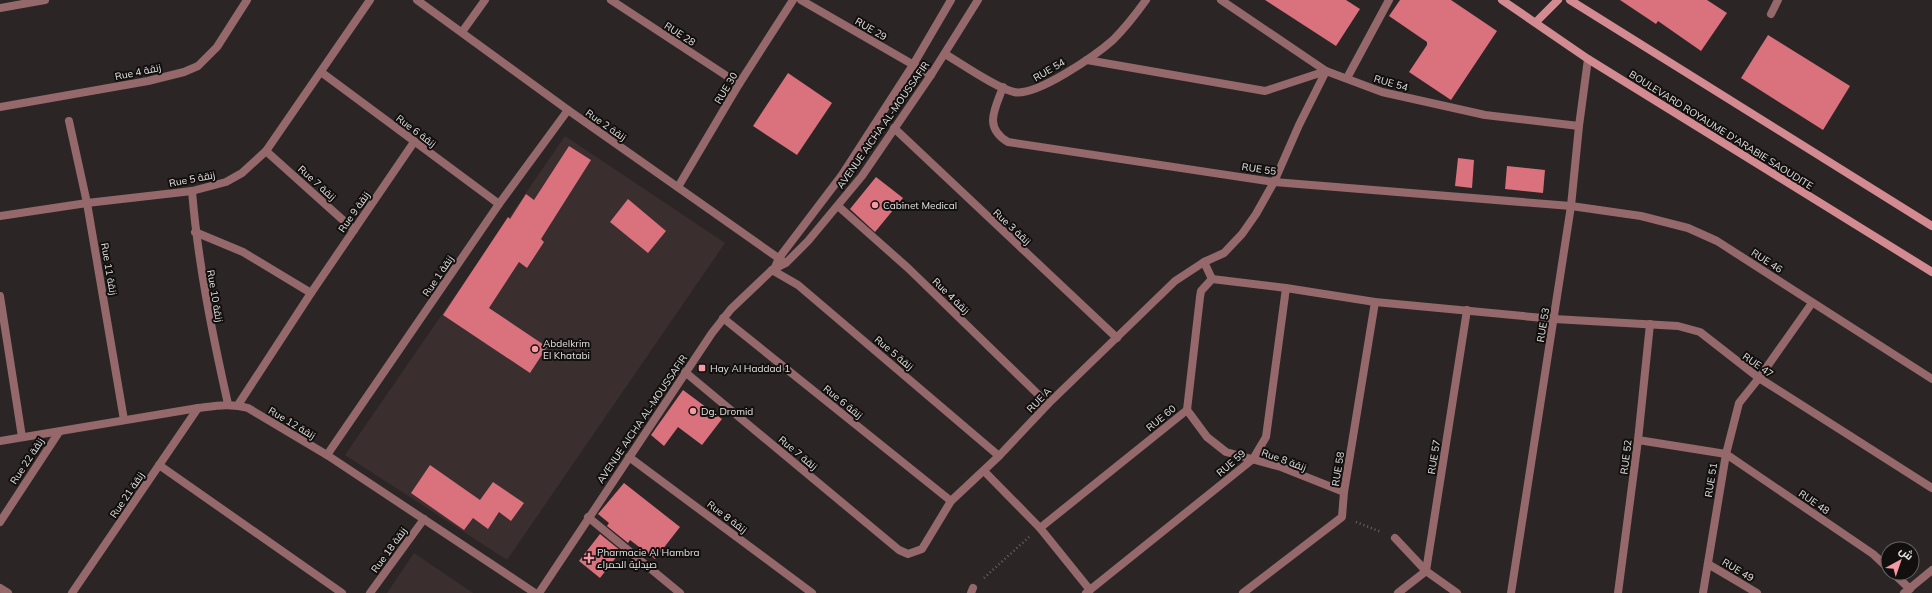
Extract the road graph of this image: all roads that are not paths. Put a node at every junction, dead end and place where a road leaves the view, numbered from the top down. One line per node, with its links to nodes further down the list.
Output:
1 (45, 0): 18 (street)
2 (247, 0): 32 (street, Rue 4 زنقة)
3 (370, 0): 27 (street, Rue 5 زنقة)
4 (417, 0): 21 (street, Rue 2 زنقة)
5 (485, 0): 21 (street)
6 (611, 0): 30 (street, RUE 28)
7 (793, 0): 30 (street, RUE 30)
8 (801, 0): 25 (street, RUE 29)
9 (952, 0): 25 (street, AVENUE AICHA AL-MOUSSAFIR)
10 (978, 0): 22 (street, AVENUE AICHA AL-MOUSSAFIR)
11 (1146, 0): 24 (street, RUE 54)
12 (1221, 0): 26 (street, RUE 54)
13 (1389, 0): 29 (street)
14 (1502, 0): 20 (main road, BOULEVARD ROYAUME D'ARABIE SAOUDITE)
15 (1558, 0): 20 (main road)
16 (1570, 0): 47 (main road)
17 (1778, 0): 19 (street)
18 (0, 8)
19 (1771, 14)
20 (1536, 22): 23 (main road, BOULEVARD ROYAUME D'ARABIE SAOUDITE)
21 (462, 32): 33 (street, Rue 2 زنقة)
22 (945, 54): 28 (street, AVENUE AICHA AL-MOUSSAFIR); 31 (street, RUE 54)
23 (1588, 59): 35 (street, RUE 53); 54 (main road, BOULEVARD ROYAUME D'ARABIE SAOUDITE)
24 (1087, 60): 26 (street); 31 (street, RUE 54)
25 (913, 65): 28 (street, RUE 29); 50 (street, AVENUE AICHA AL-MOUSSAFIR)
26 (1326, 71): 29 (street, RUE 54); 39 (street, RUE A)
27 (321, 72): 37 (street, Rue 6 زنقة); 38 (street, Rue 5 زنقة)
28 (930, 75): 36 (street, AVENUE AICHA AL-MOUSSAFIR)
29 (1347, 78): 35 (street, RUE 54)
30 (739, 84): 40 (street, RUE 30)
31 (1003, 87): 39 (street, RUE 55)
32 (0, 107)
33 (568, 110): 40 (street, Rue 2 زنقة); 43 (street, Rue 1 زنقة)
34 (69, 122): 42 (street, Rue 11 زنقة)
35 (1578, 126): 45 (street, RUE 53)
36 (894, 128): 44 (street, AVENUE AICHA AL-MOUSSAFIR); 66 (street, Rue 3 زنقة)
37 (414, 142): 43 (street, Rue 6 زنقة); 48 (street, Rue 9 زنقة)
38 (266, 151): 41 (street, Rue 5 زنقة); 48 (street, Rue 7 زنقة)
39 (1274, 182): 45 (street, RUE 55); 51 (street, RUE A)
40 (678, 187): 50 (street, Rue 2 زنقة)
41 (192, 191): 42 (street, Rue 5 زنقة); 49 (street, Rue 10 زنقة)
42 (87, 203): 46 (street, Rue 5 زنقة); 75 (street, Rue 11 زنقة)
43 (499, 204): 81 (street, Rue 1 زنقة)
44 (838, 206): 52 (street, AVENUE AICHA AL-MOUSSAFIR); 71 (street, Rue 4 زنقة)
45 (1571, 206): 60 (street, RUE 46); 63 (street, RUE 53)
46 (0, 216)
47 (1932, 226)
48 (354, 230): 57 (street, Rue 9 زنقة)
49 (195, 232): 57 (street); 70 (street, Rue 10 زنقة)
50 (779, 258): 52 (street, Rue 2 زنقة); 53 (street, AVENUE AICHA AL-MOUSSAFIR)
51 (1204, 262): 55 (street); 66 (street, RUE A)
52 (786, 263): 53 (street, AVENUE AICHA AL-MOUSSAFIR)
53 (773, 269): 62 (street, AVENUE AICHA AL-MOUSSAFIR); 82 (street, Rue 5 زنقة)
54 (1932, 272)
55 (1212, 279): 56 (street, RUE 47); 74 (street, RUE 60)
56 (1286, 288): 59 (street, RUE 47); 84 (street, RUE 59)
57 (311, 293): 72 (street, Rue 9 زنقة)
58 (0, 296): 64 (street)
59 (1375, 302): 61 (street, RUE 47); 88 (street, RUE 58)
60 (1812, 303): 68 (street, RUE 51); 69 (street, RUE 46)
61 (1467, 310): 63 (street, RUE 47); 99 (street, RUE 57)
62 (723, 318): 67 (street, AVENUE AICHA AL-MOUSSAFIR); 89 (street, Rue 6 زنقة)
63 (1554, 319): 65 (street, RUE 47); 115 (street, RUE 53)
64 (2, 324): 77 (street)
65 (1650, 324): 68 (street, RUE 47); 78 (street, RUE 52)
66 (1117, 338): 71 (street, RUE A)
67 (685, 372): 83 (street, AVENUE AICHA AL-MOUSSAFIR); 95 (street, Rue 7 زنقة)
68 (1759, 378): 80 (street, RUE 51); 87 (street, RUE 47)
69 (1932, 379)
70 (228, 404): 72 (street, Rue 12 زنقة); 73 (street, Rue 12 زنقة)
71 (1048, 404): 82 (street, RUE A)
72 (238, 405): 81 (street, Rue 12 زنقة)
73 (198, 408): 75 (street, Rue 12 زنقة); 85 (street, Rue 21 زنقة)
74 (1187, 410): 84 (street, Rue 8 زنقة); 93 (street, RUE 60)
75 (124, 420): 76 (street, Rue 12 زنقة)
76 (58, 432): 77 (street, Rue 12 زنقة); 92 (street, Rue 22 زنقة)
77 (22, 437): 79 (street, Rue 12 زنقة)
78 (1638, 440): 80 (street); 116 (street, RUE 52)
79 (0, 441)
80 (1726, 454): 96 (street, RUE 48); 97 (street, RUE 51)
81 (328, 456): 91 (street, Rue 12 زنقة)
82 (999, 456): 86 (street, RUE A)
83 (629, 457): 90 (street, AVENUE AICHA AL-MOUSSAFIR); 111 (street, Rue 8 زنقة)
84 (1253, 459): 88 (street, Rue 8 زنقة); 102 (street, RUE 59)
85 (159, 465): 105 (street, Rue 21 زنقة); 106 (street)
86 (984, 470): 89 (street, RUE A); 93 (street)
87 (1932, 488)
88 (1344, 492): 112 (street, RUE 58)
89 (951, 501): 95 (street, RUE A)
90 (588, 517): 109 (street, AVENUE AICHA AL-MOUSSAFIR); 110 (street)
91 (424, 519): 107 (street, Rue 18 زنقة); 108 (street, Rue 12 زنقة)
92 (0, 522)
93 (1040, 528): 102 (street)
94 (1395, 538): 99 (street)
95 (899, 550)
96 (1880, 561)
97 (1708, 564): 117 (street, RUE 51); 118 (street, RUE 49)
98 (1932, 570): 103 (street)
99 (1426, 571): 113 (street); 114 (street)
100 (1899, 581): 103 (street)
101 (0, 588): 104 (street)
102 (1088, 591)
103 (1907, 591)
104 (8, 593)
105 (72, 593)
106 (342, 593)
107 (370, 593)
108 (535, 593)
109 (538, 593)
110 (680, 593)
111 (812, 593)
112 (1243, 593)
113 (1398, 593)
114 (1457, 593)
115 (1511, 593)
116 (1618, 593)
117 (1703, 593)
118 (1757, 593)

